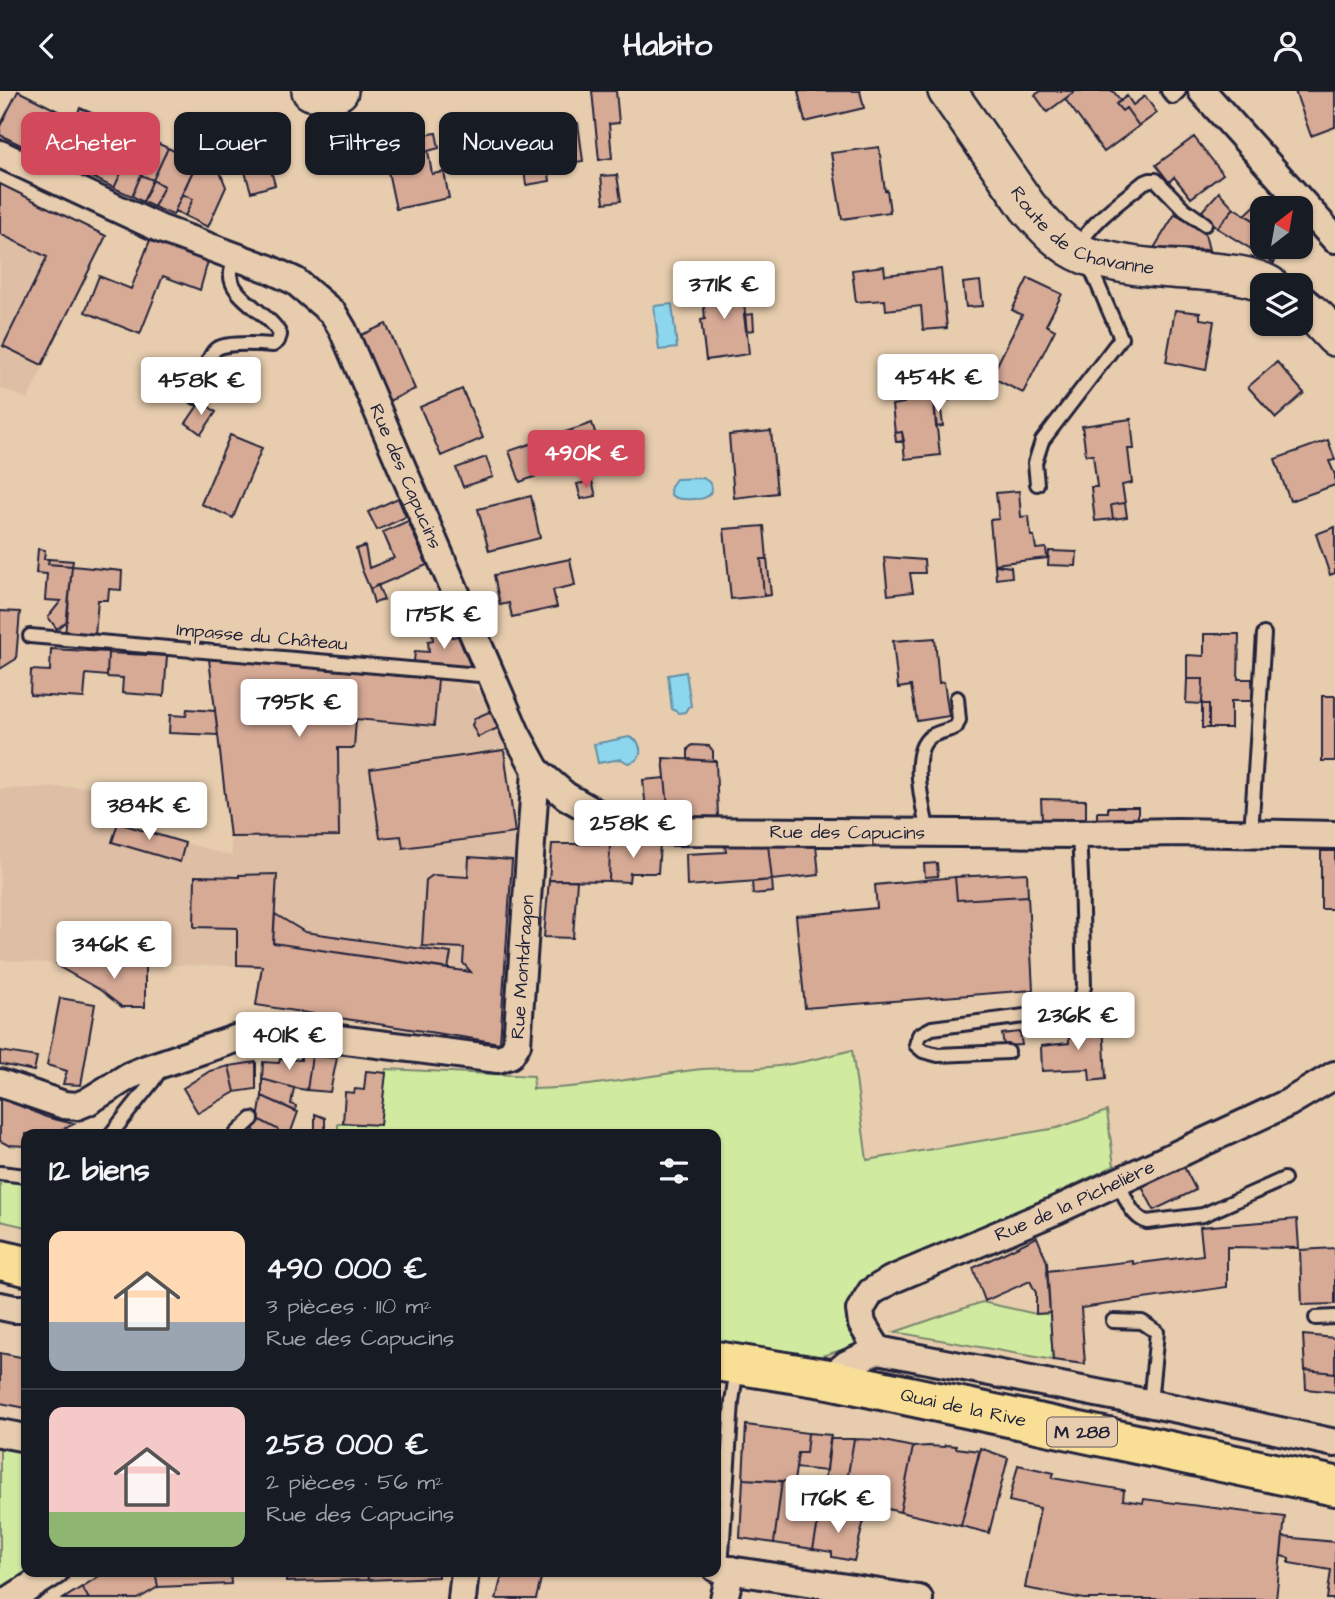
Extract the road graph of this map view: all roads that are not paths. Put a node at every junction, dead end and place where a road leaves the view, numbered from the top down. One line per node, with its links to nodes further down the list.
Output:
1 (311, 91): 2 (main road)
2 (339, 91)
3 (947, 91): 10 (main road, Route de Chavanne)
4 (1168, 91): 5 (lane)
5 (1179, 91)
6 (1202, 91): 9 (street)
7 (0, 154): 11 (street, Rue des Capucins)
8 (1205, 224): 10 (lane)
9 (1335, 239)
10 (1081, 253): 12 (main road, Route de Chavanne); 16 (lane)
11 (236, 257): 15 (lane); 19 (street, Rue des Capucins)
12 (1250, 279)
13 (1313, 315): 14 (main road)
14 (1335, 337)
15 (196, 397)
16 (1037, 484)
17 (1264, 634): 24 (lane)
18 (30, 636): 19 (lane, Impasse du Château)
19 (491, 676): 21 (street, Rue des Capucins)
20 (957, 698): 22 (lane)
21 (536, 769): 22 (street, Rue des Capucins); 27 (street, Rue Montdragon)
22 (928, 833): 23 (street, Rue des Capucins)
23 (1079, 834): 24 (street, Rue des Capucins); 26 (lane)
24 (1251, 834): 25 (street, Rue des Capucins)
25 (1335, 835)
26 (1008, 1052)
27 (158, 1066): 29 (street); 31 (lane)
28 (1335, 1075): 36 (street, Rue de la Pichelière)
29 (0, 1083)
30 (252, 1119): 32 (lane)
31 (115, 1129)
32 (241, 1129)
33 (0, 1173): 34 (lane)
34 (21, 1175)
35 (1284, 1179): 36 (lane)
36 (1118, 1181): 44 (street, Rue de la Pichelière)
37 (0, 1260): 38 (main road)
38 (21, 1265)
39 (0, 1306): 40 (street)
40 (21, 1309)
41 (1335, 1317): 42 (lane)
42 (1315, 1318)
43 (1113, 1321): 47 (lane)
44 (878, 1350): 46 (street); 47 (street)
45 (726, 1363): 46 (main road, Quai de la Rive / M 288); 51 (lane)
46 (829, 1379): 52 (main road, Quai de la Rive / M 288)
47 (1150, 1403): 50 (street)
48 (0, 1433): 49 (street)
49 (21, 1438)
50 (1335, 1443)
51 (722, 1455): 53 (lane)
52 (1335, 1486)
53 (723, 1569): 58 (street); 59 (street)
54 (46, 1577): 56 (street)
55 (464, 1577): 57 (street)
56 (11, 1599)
57 (462, 1599)
58 (724, 1599)
59 (919, 1599)

